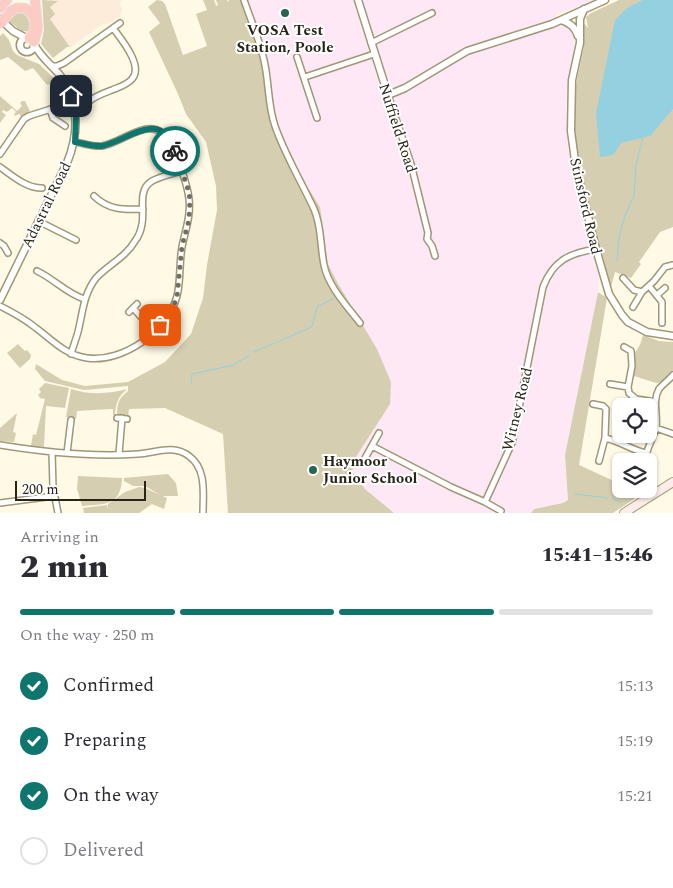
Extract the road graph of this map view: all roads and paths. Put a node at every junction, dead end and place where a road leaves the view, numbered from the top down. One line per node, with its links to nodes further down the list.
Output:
1 (17, 0): 6 (highway)
2 (35, 0): 17 (highway)
3 (244, 0): 60 (street)
4 (358, 0): 18 (street, Nuffield Road)
5 (605, 0): 7 (street)
6 (5, 5): 10 (highway, bridge); 13 (highway, bridge); 17 (highway)
7 (584, 9): 9 (street); 16 (street, Stinsford Road)
8 (432, 13): 18 (street)
9 (573, 14): 11 (street); 16 (street, Stinsford Road)
10 (0, 20): 15 (street)
11 (561, 20): 24 (street); 29 (street)
12 (120, 23): 14 (street)
13 (0, 24)
14 (113, 28): 25 (street); 31 (street)
15 (13, 31): 17 (street); 19 (street)
16 (580, 36): 24 (street, Stinsford Road)
17 (31, 41): 19 (street); 20 (street); 23 (street, Adastral Road)
18 (371, 43): 21 (street, Nuffield Road)
19 (20, 46): 20 (street, Adastral Road)
20 (29, 52): 23 (street, Adastral Road)
21 (374, 54): 28 (street); 29 (street, Nuffield Road)
22 (297, 56): 28 (street)
23 (42, 57): 26 (street, Adastral Road)
24 (576, 62): 45 (street, Stinsford Road)
25 (64, 64): 26 (street); 27 (street)
26 (51, 66): 27 (street, Adastral Road)
27 (59, 74): 30 (street, Adastral Road)
28 (305, 77): 33 (street)
29 (388, 95): 47 (street, Nuffield Road)
30 (73, 102): 32 (street); 35 (street, Adastral Road)
31 (88, 102)
32 (50, 109): 34 (street); 36 (street)
33 (317, 118)
34 (65, 126)
35 (75, 142): 38 (street); 42 (street, Adastral Road)
36 (1, 150)
37 (0, 167): 39 (street)
38 (181, 171): 41 (street); 62 (street)
39 (42, 188)
40 (94, 196): 41 (street)
41 (143, 209): 55 (street)
42 (38, 221): 43 (street); 56 (street, Adastral Road)
43 (76, 240)
44 (0, 243): 46 (street)
45 (596, 249): 63 (street, Stinsford Road); 91 (street, Witney Road)
46 (8, 253)
47 (435, 256)
48 (673, 265): 51 (street)
49 (37, 271): 55 (street)
50 (623, 278): 53 (street)
51 (649, 286): 53 (street); 54 (street)
52 (665, 288): 54 (street)
53 (642, 292): 58 (street)
54 (657, 295): 61 (street)
55 (84, 299): 67 (street)
56 (0, 300)
57 (0, 306): 67 (street)
58 (633, 307)
59 (133, 308): 62 (street)
60 (360, 323)
61 (662, 323)
62 (154, 331): 67 (street)
63 (673, 336)
64 (636, 346): 66 (street)
65 (624, 347): 66 (street)
66 (631, 351): 70 (street)
67 (71, 354)
68 (672, 378): 72 (street)
69 (610, 384): 70 (street)
70 (628, 388): 71 (street)
71 (634, 398)
72 (656, 398)
73 (593, 404): 79 (street)
74 (122, 418): 86 (street)
75 (71, 420): 84 (street)
76 (657, 428): 78 (street)
77 (379, 433): 82 (street)
78 (673, 434)
79 (605, 438): 85 (street); 88 (street)
80 (650, 443): 85 (street)
81 (0, 445): 83 (street)
82 (372, 446): 87 (street); 91 (street)
83 (52, 452): 84 (street); 90 (street)
84 (67, 453): 86 (street)
85 (646, 453)
86 (120, 454): 95 (street)
87 (364, 460)
88 (599, 461)
89 (673, 482): 96 (main road)
90 (54, 496): 92 (street); 94 (street)
91 (485, 502): 93 (street)
92 (0, 503)
93 (502, 511)
94 (58, 513)
95 (203, 513)
96 (624, 513)

